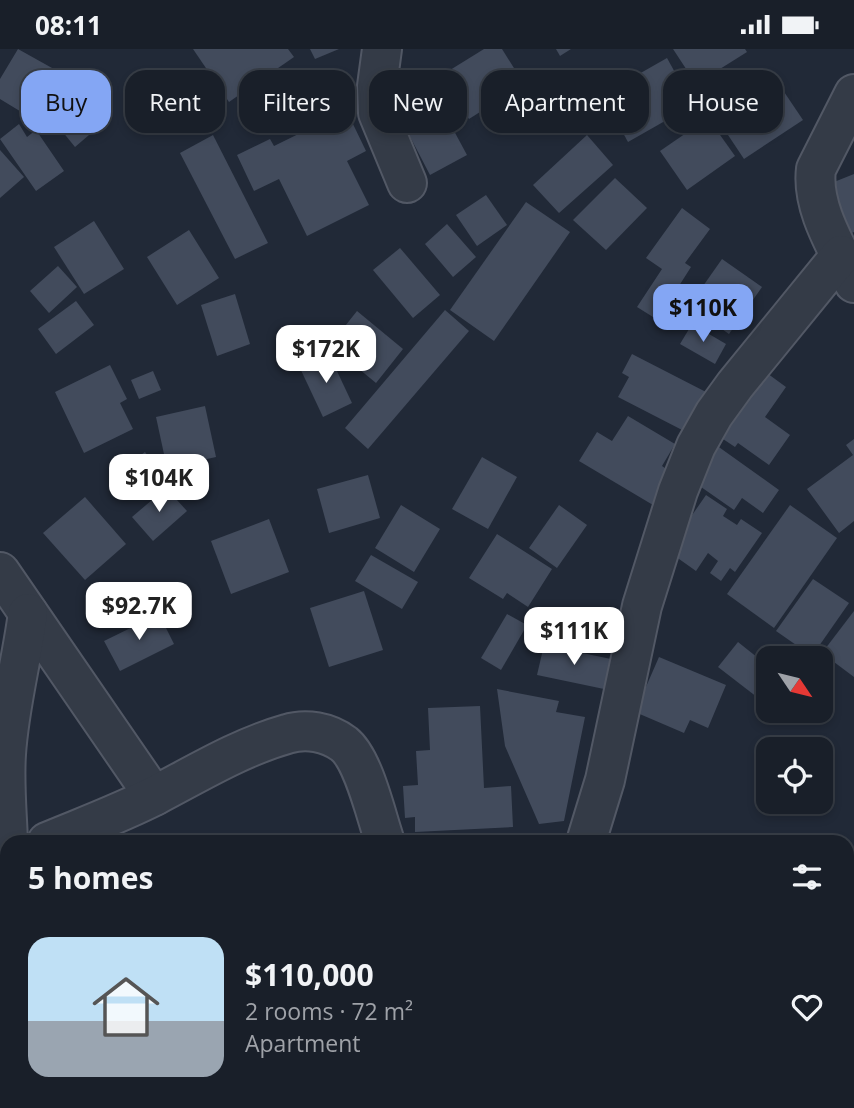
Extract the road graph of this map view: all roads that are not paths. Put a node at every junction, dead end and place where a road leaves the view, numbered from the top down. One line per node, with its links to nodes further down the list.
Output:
1 (382, 49): 3 (street)
2 (854, 94): 4 (street)
3 (407, 183)
4 (848, 269): 11 (street)
5 (0, 572): 6 (street)
6 (28, 613): 7 (street); 8 (street)
7 (153, 796): 9 (street); 10 (street)
8 (8, 835)
9 (63, 835)
10 (382, 835)
11 (588, 835)

